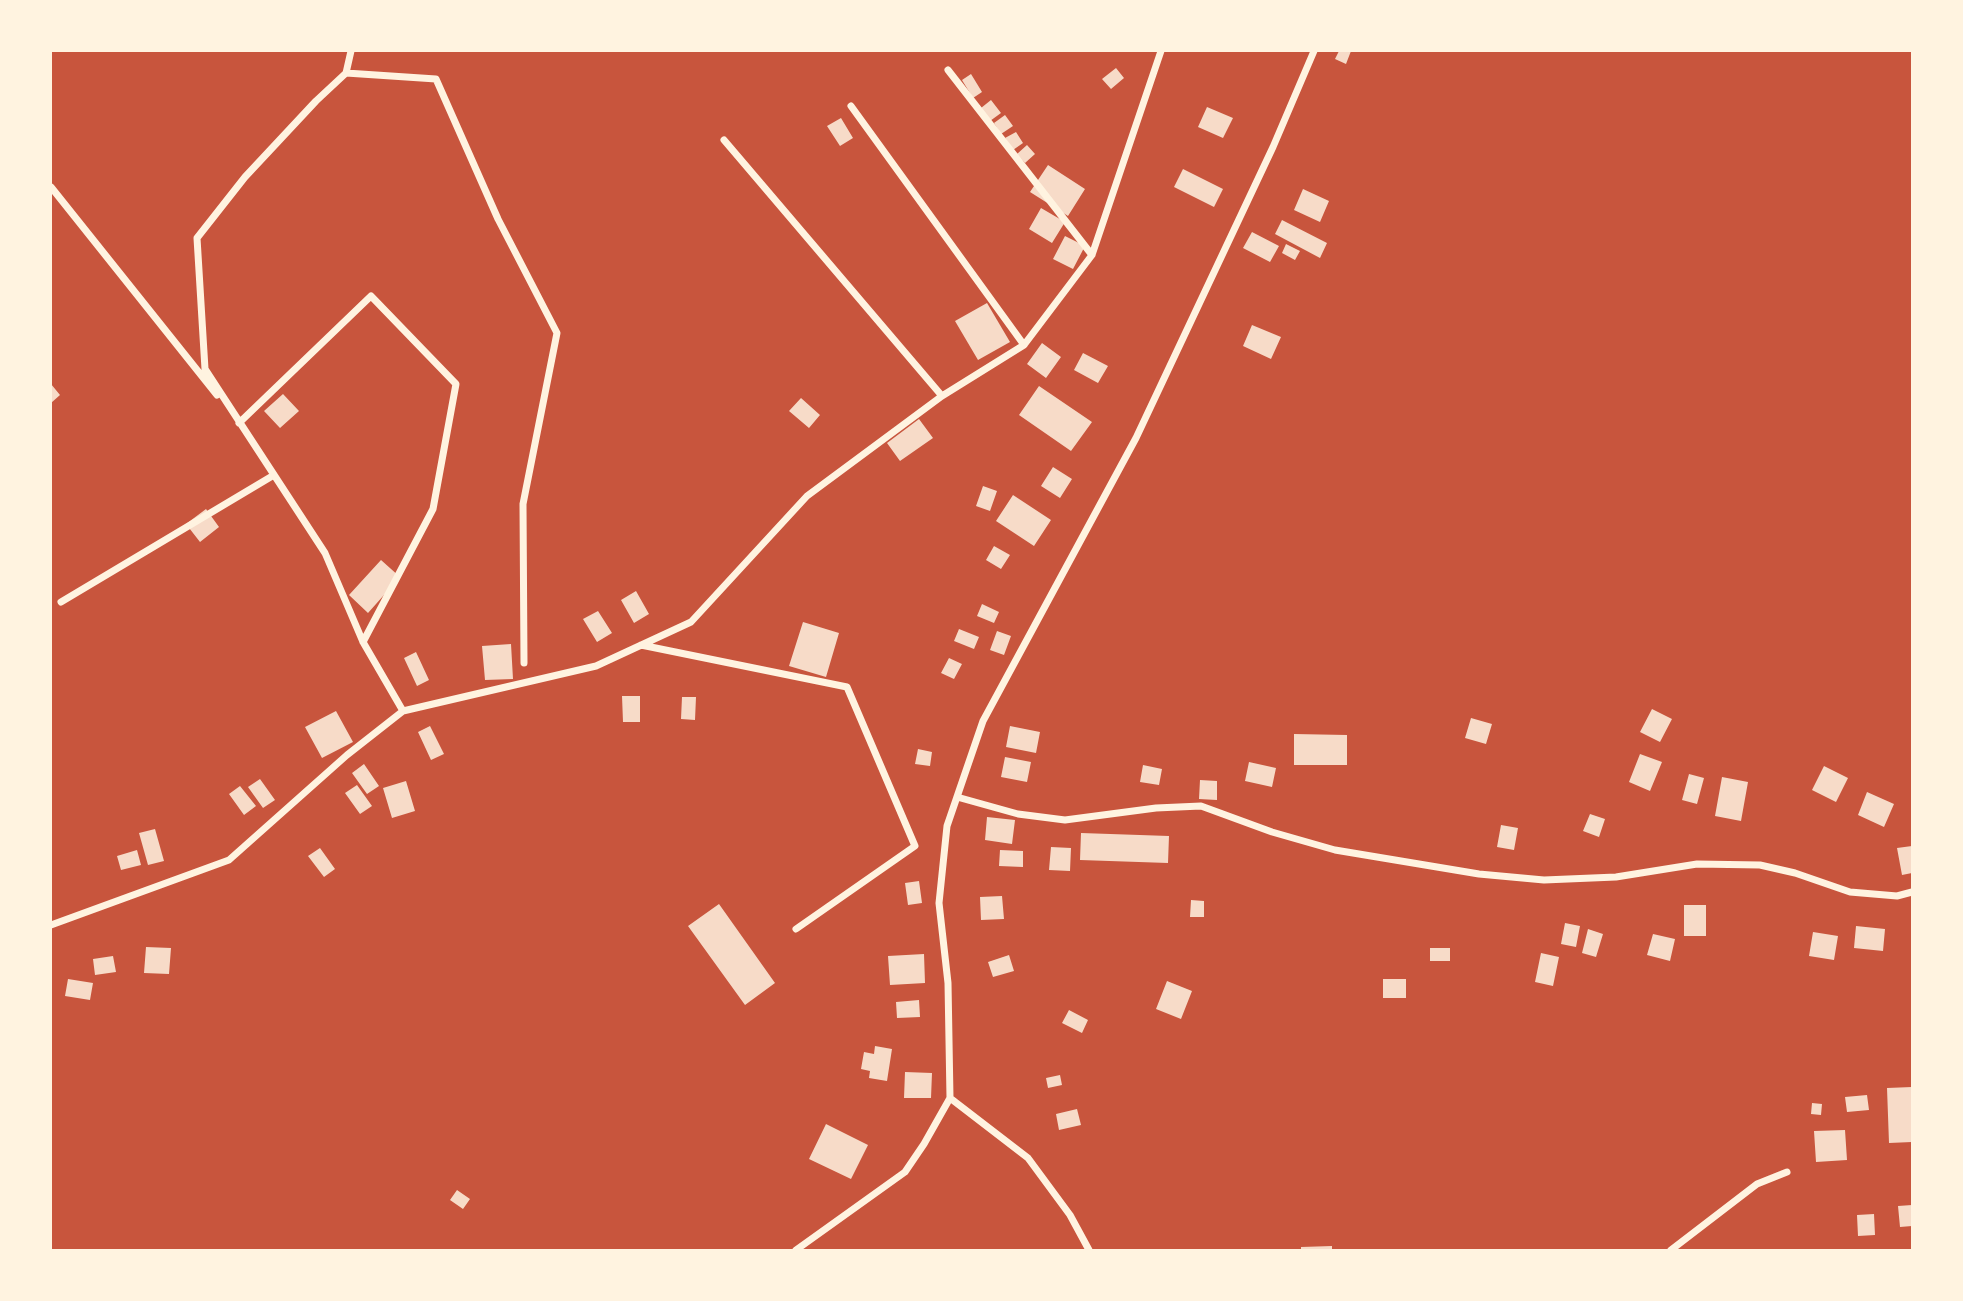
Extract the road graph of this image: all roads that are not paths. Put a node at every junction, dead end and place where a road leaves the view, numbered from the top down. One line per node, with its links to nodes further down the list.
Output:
1 (351, 51): 5 (street)
2 (1161, 51): 9 (street)
3 (1314, 51): 19 (street)
4 (948, 70): 9 (street)
5 (346, 73): 12 (street); 17 (street)
6 (851, 106): 10 (street)
7 (724, 140): 11 (street)
8 (51, 187): 12 (street)
9 (1092, 255): 10 (street)
10 (1024, 345): 11 (street)
11 (942, 396): 16 (street)
12 (239, 423): 13 (street); 15 (street)
13 (274, 475): 14 (street); 15 (street)
14 (61, 602)
15 (363, 642): 18 (street)
16 (640, 645): 18 (street); 22 (street)
17 (524, 663)
18 (403, 711): 21 (street)
19 (957, 797): 20 (street); 23 (street)
20 (1912, 892)
21 (51, 925)
22 (796, 929)
23 (950, 1098): 25 (street); 26 (street)
24 (1787, 1172): 27 (street)
25 (796, 1250)
26 (1089, 1250)
27 (1671, 1250)

